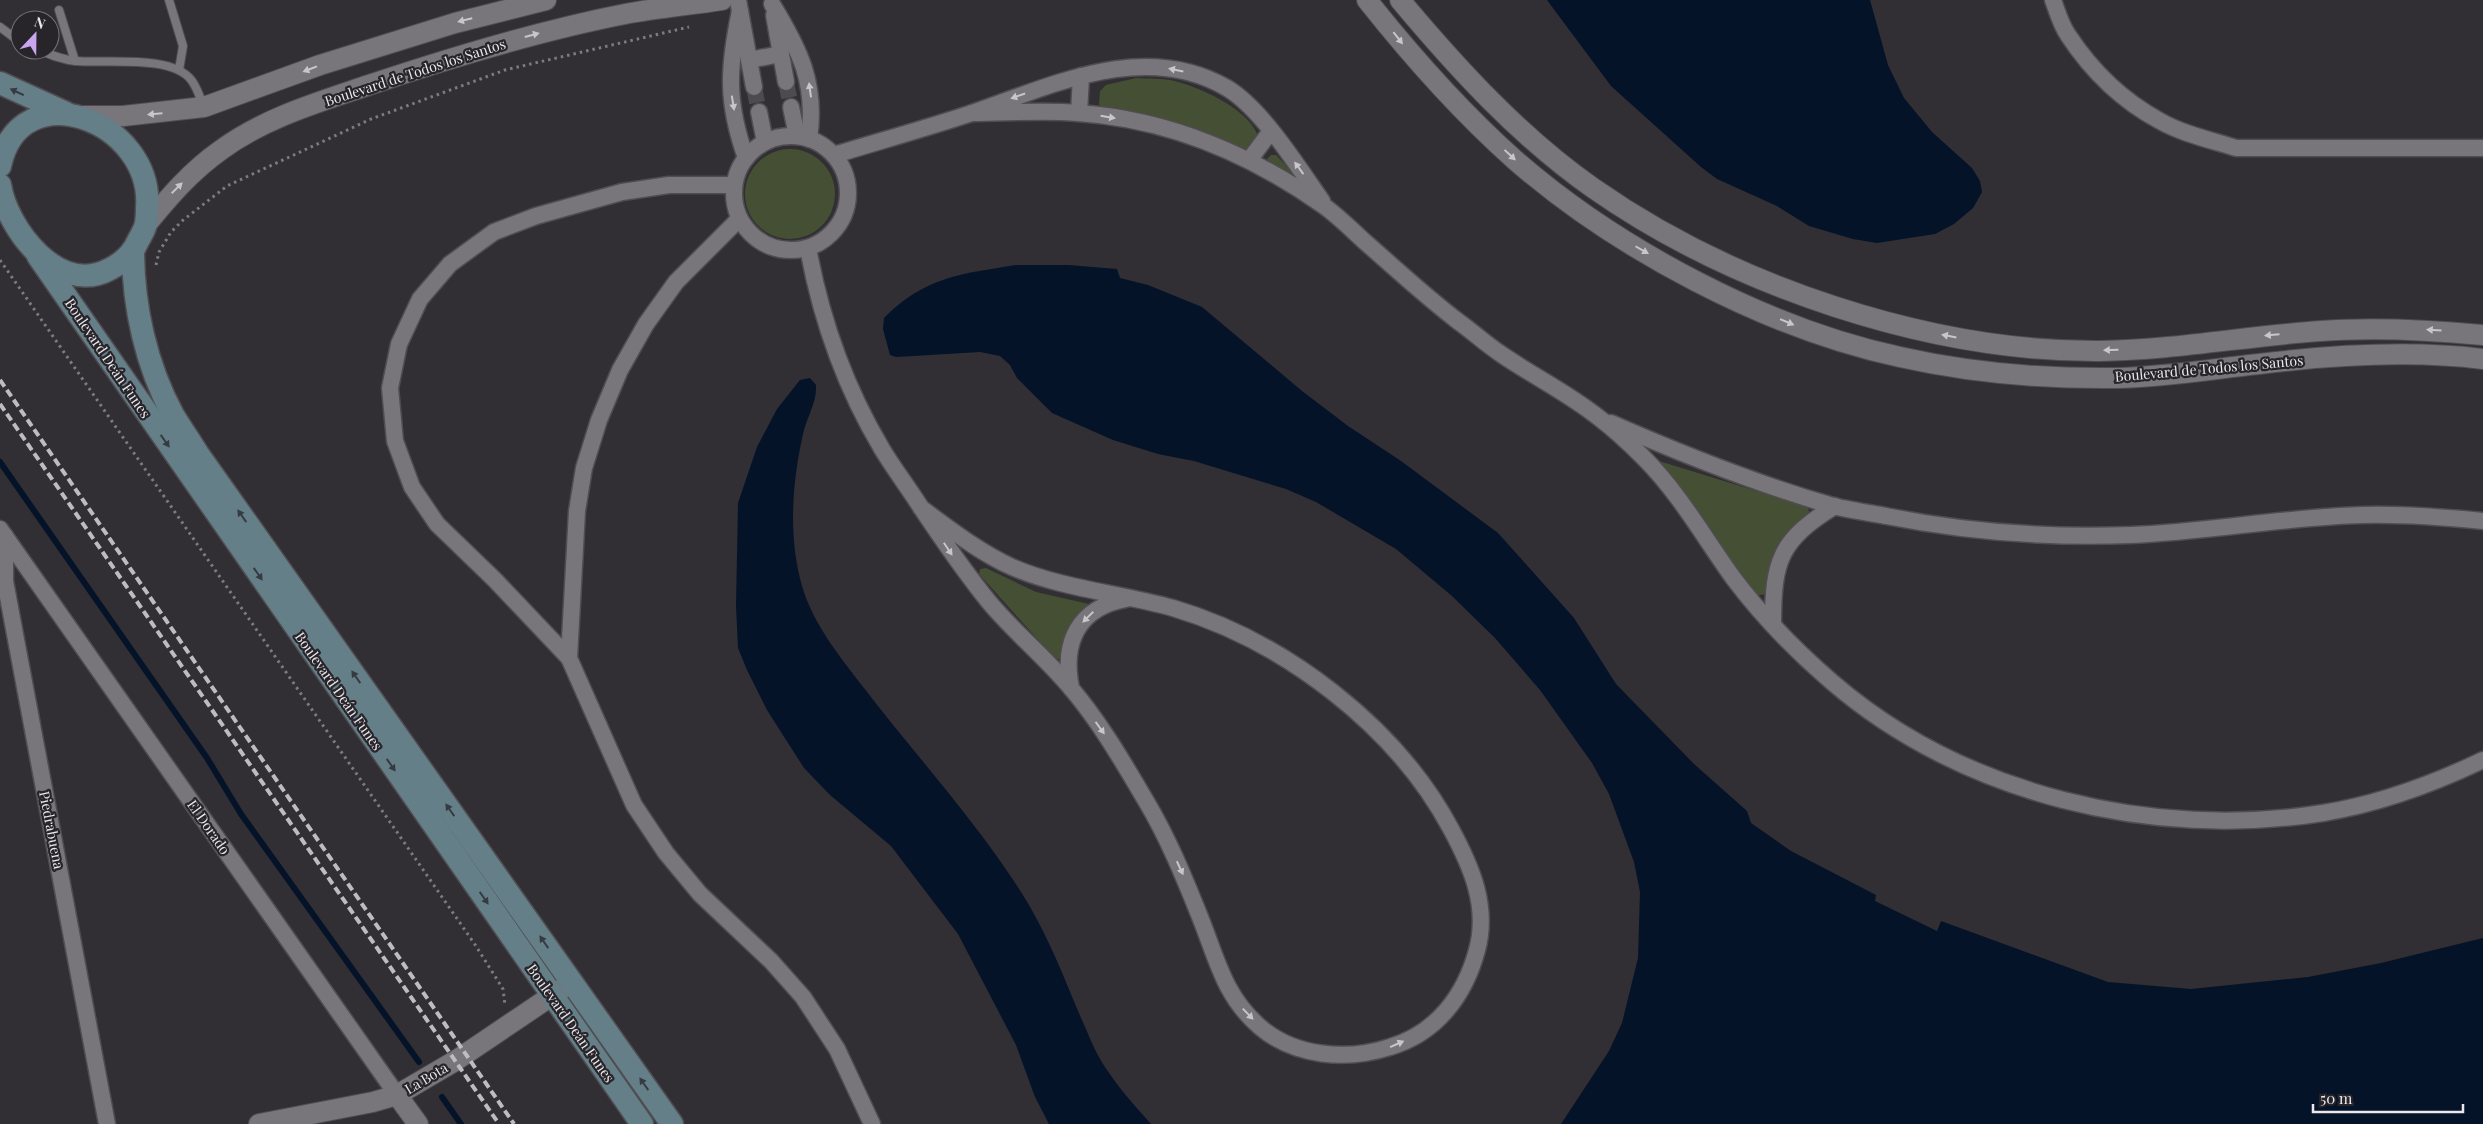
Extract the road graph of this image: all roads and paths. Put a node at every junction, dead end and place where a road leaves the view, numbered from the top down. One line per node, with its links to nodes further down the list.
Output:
1 (169, 0): 15 (lane)
2 (546, 0): 20 (street, one-way to 20)
3 (722, 0): 38 (street, Boulevard de Todos los Santos, one-way to 3)
4 (1367, 0): 45 (street, Boulevard de Todos los Santos, one-way to 45)
5 (1400, 0): 44 (street, Boulevard de Todos los Santos, one-way to 5)
6 (2053, 0): 29 (street)
7 (772, 2): 11 (street); 27 (street, one-way to 7)
8 (739, 6): 13 (street); 31 (street, one-way to 31)
9 (60, 13): 14 (lane)
10 (689, 27): 43 (path)
11 (781, 54): 13 (street); 17 (street)
12 (60, 58): 14 (lane)
13 (749, 60): 19 (street)
14 (75, 61): 15 (lane)
15 (179, 70): 20 (lane)
16 (1082, 76): 23 (street, one-way to 23); 24 (street); 26 (street, one-way to 16)
17 (786, 82)
18 (0, 84): 25 (main road, one-way to 18)
19 (754, 87)
20 (204, 107): 25 (street, one-way to 25)
21 (791, 107): 27 (street)
22 (759, 112): 28 (street)
23 (972, 113): 24 (street); 30 (street)
24 (1079, 113): 32 (street, one-way to 32)
25 (75, 114): 33 (main road); 38 (main road)
26 (1271, 131): 32 (street); 36 (street, one-way to 26)
27 (803, 138): 28 (street); 30 (street)
28 (765, 142): 31 (street)
29 (2483, 148)
30 (834, 155): 39 (street)
31 (746, 158): 35 (street)
32 (1250, 159): 36 (street)
33 (0, 166)
34 (0, 185): 41 (main road, Boulevard Deán Funes)
35 (734, 185): 37 (street); 53 (street)
36 (1327, 208): 46 (street)
37 (740, 219): 39 (street); 53 (street)
38 (146, 225): 40 (main road)
39 (808, 248): 48 (street)
40 (133, 250): 41 (main road); 56 (main road, Boulevard Deán Funes, one-way to 40)
41 (38, 256): 57 (main road, Boulevard Deán Funes, one-way to 57)
42 (0, 260): 58 (path)
43 (154, 270)
44 (2483, 335)
45 (2483, 359)
46 (1598, 417): 47 (street); 52 (street)
47 (1836, 506): 49 (street); 52 (street)
48 (922, 508): 51 (street); 54 (street, one-way to 54)
49 (2483, 521)
50 (2, 533): 59 (street, El Dorado); 60 (street, Piedrabuena)
51 (1131, 598): 54 (street, one-way to 54); 54 (street, one-way to 51)
52 (1773, 624): 55 (street)
53 (569, 658): 65 (street)
54 (1071, 688)
55 (2483, 760)
56 (572, 982): 57 (street, La Bota); 64 (main road, Boulevard Deán Funes, one-way to 56)
57 (551, 995): 58 (street, La Bota); 63 (main road, Boulevard Deán Funes)
58 (504, 1027): 59 (street, La Bota)
59 (397, 1095): 61 (street, La Bota); 62 (street, El Dorado)
60 (108, 1124)
61 (259, 1124)
62 (418, 1124)
63 (642, 1124)
64 (672, 1124)
65 (872, 1124)

